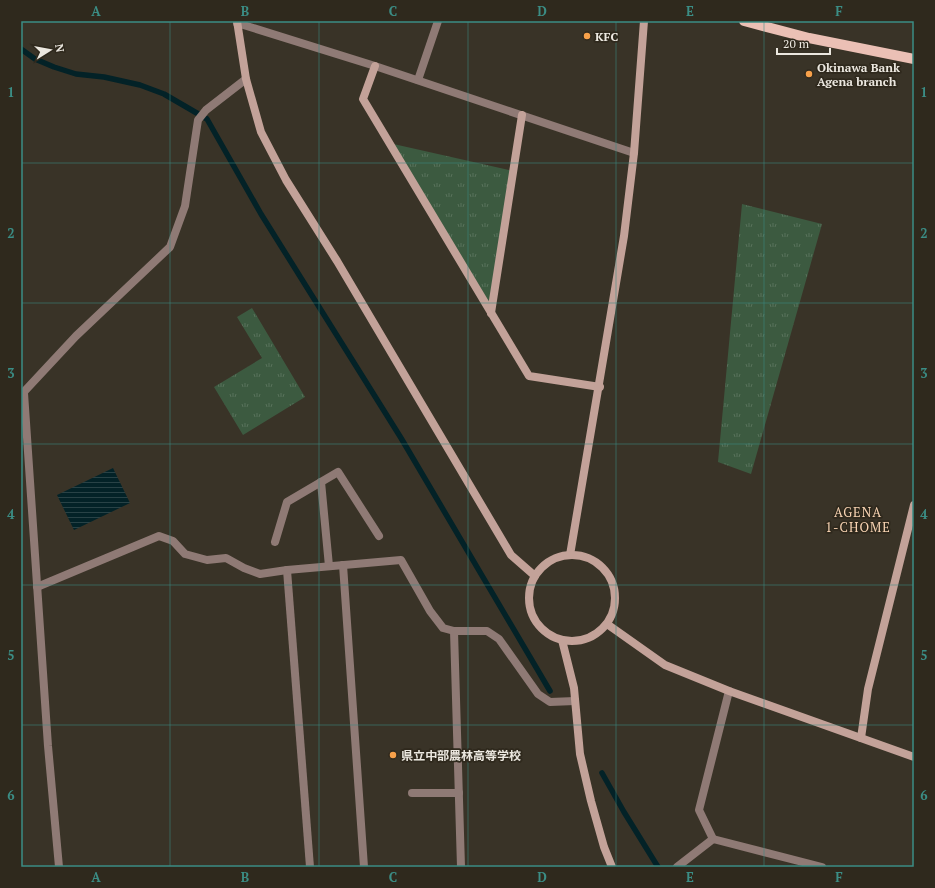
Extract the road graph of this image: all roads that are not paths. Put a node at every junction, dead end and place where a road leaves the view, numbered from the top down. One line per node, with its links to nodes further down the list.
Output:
1 (438, 21): 8 (street)
2 (644, 21): 10 (street)
3 (744, 21): 5 (main road)
4 (237, 22): 6 (street); 7 (street)
5 (914, 59)
6 (375, 66): 8 (street); 11 (street)
7 (246, 79): 13 (street); 22 (street)
8 (418, 80): 9 (street)
9 (522, 115): 10 (street); 11 (street)
10 (634, 153): 12 (street)
11 (491, 312): 12 (street)
12 (600, 387): 18 (street)
13 (22, 394): 23 (street)
14 (321, 482): 16 (street); 17 (street); 20 (street)
15 (914, 505): 29 (street)
16 (379, 536)
17 (275, 542)
18 (570, 555): 22 (street); 24 (street)
19 (343, 565): 20 (street); 25 (street); 36 (street)
20 (329, 566): 21 (street)
21 (287, 570): 23 (street); 35 (street)
22 (535, 576): 26 (street)
23 (37, 587): 34 (street)
24 (607, 624): 26 (street); 27 (street)
25 (454, 631): 28 (street); 32 (street)
26 (562, 640): 28 (street)
27 (729, 691): 29 (street); 33 (street)
28 (575, 701): 38 (street)
29 (861, 738): 30 (street)
30 (914, 757)
31 (412, 793): 32 (street)
32 (459, 793): 37 (street)
33 (713, 839): 39 (street); 40 (street)
34 (58, 867)
35 (310, 867)
36 (364, 867)
37 (461, 867)
38 (612, 867)
39 (677, 867)
40 (822, 867)

